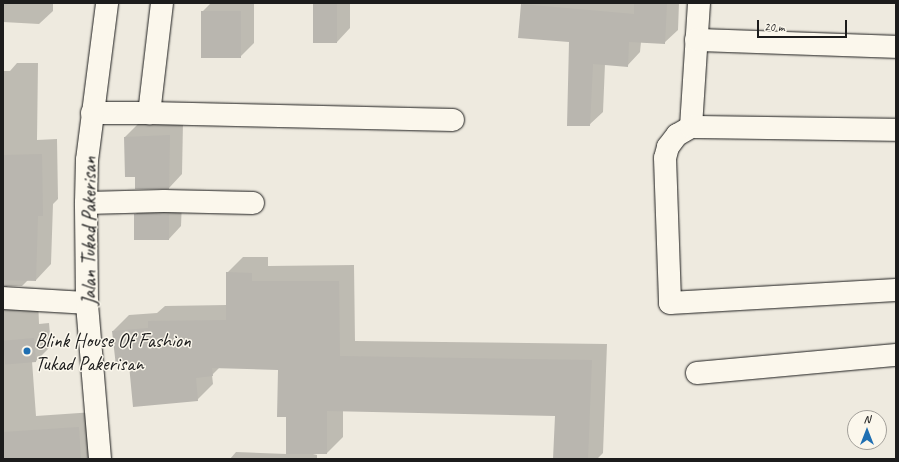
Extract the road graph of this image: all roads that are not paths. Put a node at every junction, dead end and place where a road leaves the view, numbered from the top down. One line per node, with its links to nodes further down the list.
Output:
1 (106, 3): 6 (street, Jalan Tukad Pakerisan)
2 (162, 3): 7 (street)
3 (699, 3): 4 (street)
4 (696, 40): 5 (street); 9 (street)
5 (896, 47)
6 (92, 113): 7 (street); 11 (street, Jalan Tukad Pakerisan)
7 (149, 113): 8 (street)
8 (453, 120)
9 (691, 127): 10 (street); 13 (street)
10 (896, 130)
11 (86, 203): 12 (street); 15 (street, Jalan Tukad Pakerisan)
12 (253, 203)
13 (896, 290)
14 (3, 298): 15 (street)
15 (87, 303): 18 (street, Jalan Tukad Pakerisan)
16 (896, 355): 17 (street)
17 (697, 373)
18 (100, 459)

